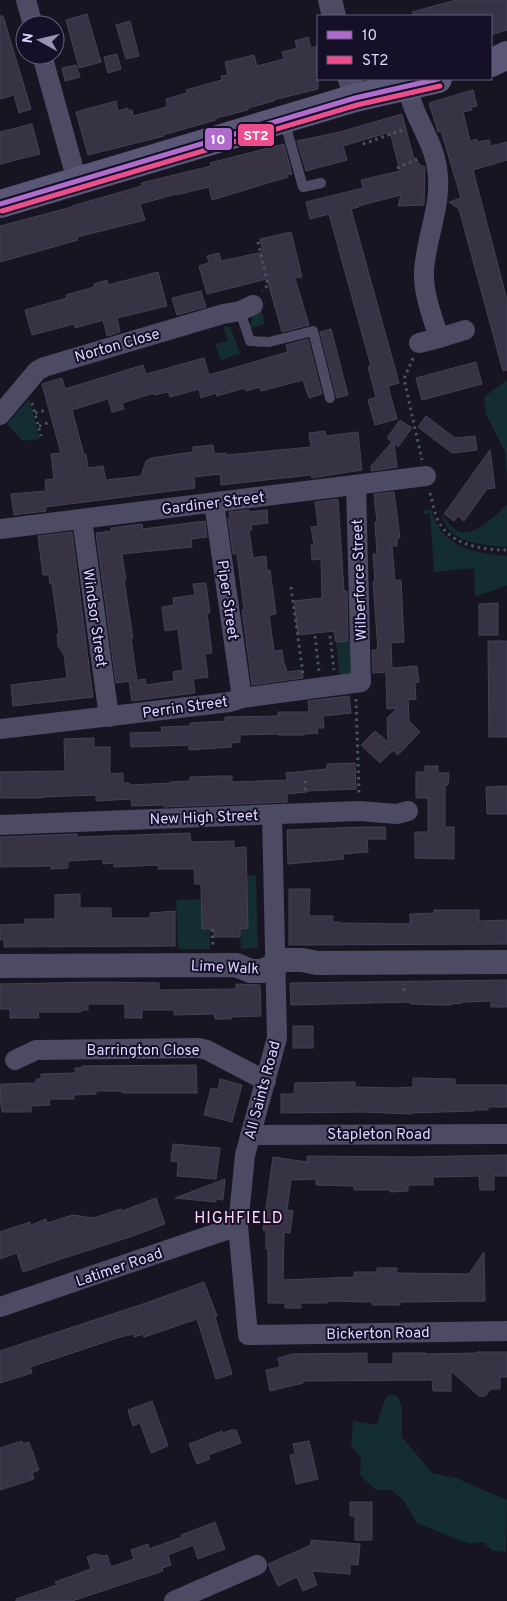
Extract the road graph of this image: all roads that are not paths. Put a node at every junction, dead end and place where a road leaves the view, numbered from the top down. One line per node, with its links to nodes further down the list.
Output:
1 (26, 0): 3 (street)
2 (330, 0): 4 (street)
3 (30, 15)
4 (334, 15)
5 (507, 55): 6 (main road)
6 (492, 62)
7 (45, 65): 12 (street)
8 (434, 80): 9 (main road)
9 (407, 86): 10 (main road); 16 (street)
10 (353, 89): 11 (main road)
11 (284, 119): 12 (main road); 13 (lane)
12 (77, 181): 14 (main road)
13 (321, 183)
14 (0, 204)
15 (247, 308): 17 (lane); 18 (street, Norton Close)
16 (465, 330)
17 (330, 398)
18 (0, 415)
19 (426, 476): 20 (street, Gardiner Street)
20 (356, 485): 21 (street, Gardiner Street); 24 (street, Wilberforce Street)
21 (214, 503): 22 (street, Gardiner Street); 25 (street, Piper Street)
22 (82, 519): 23 (street, Gardiner Street); 26 (street, Windsor Street)
23 (0, 529)
24 (336, 684): 25 (street, Perrin Street)
25 (242, 698): 26 (street, Perrin Street)
26 (109, 717): 27 (street, Perrin Street)
27 (0, 730)
28 (408, 811): 29 (street, New High Street)
29 (272, 815): 30 (street, New High Street); 32 (street, All Saints Road)
30 (0, 826)
31 (507, 962): 32 (street, Lime Walk)
32 (275, 964): 33 (street, Lime Walk); 35 (street, All Saints Road)
33 (0, 966)
34 (15, 1060): 35 (street, Barrington Close)
35 (266, 1081): 37 (street, All Saints Road)
36 (507, 1134): 37 (street, Stapleton Road)
37 (250, 1135): 38 (street, All Saints Road)
38 (238, 1226): 39 (street, Latimer Road); 41 (street, All Saints Road)
39 (0, 1307)
40 (507, 1331): 41 (street, Bickerton Road)
41 (248, 1334)
42 (257, 1565): 43 (street)
43 (174, 1601)

